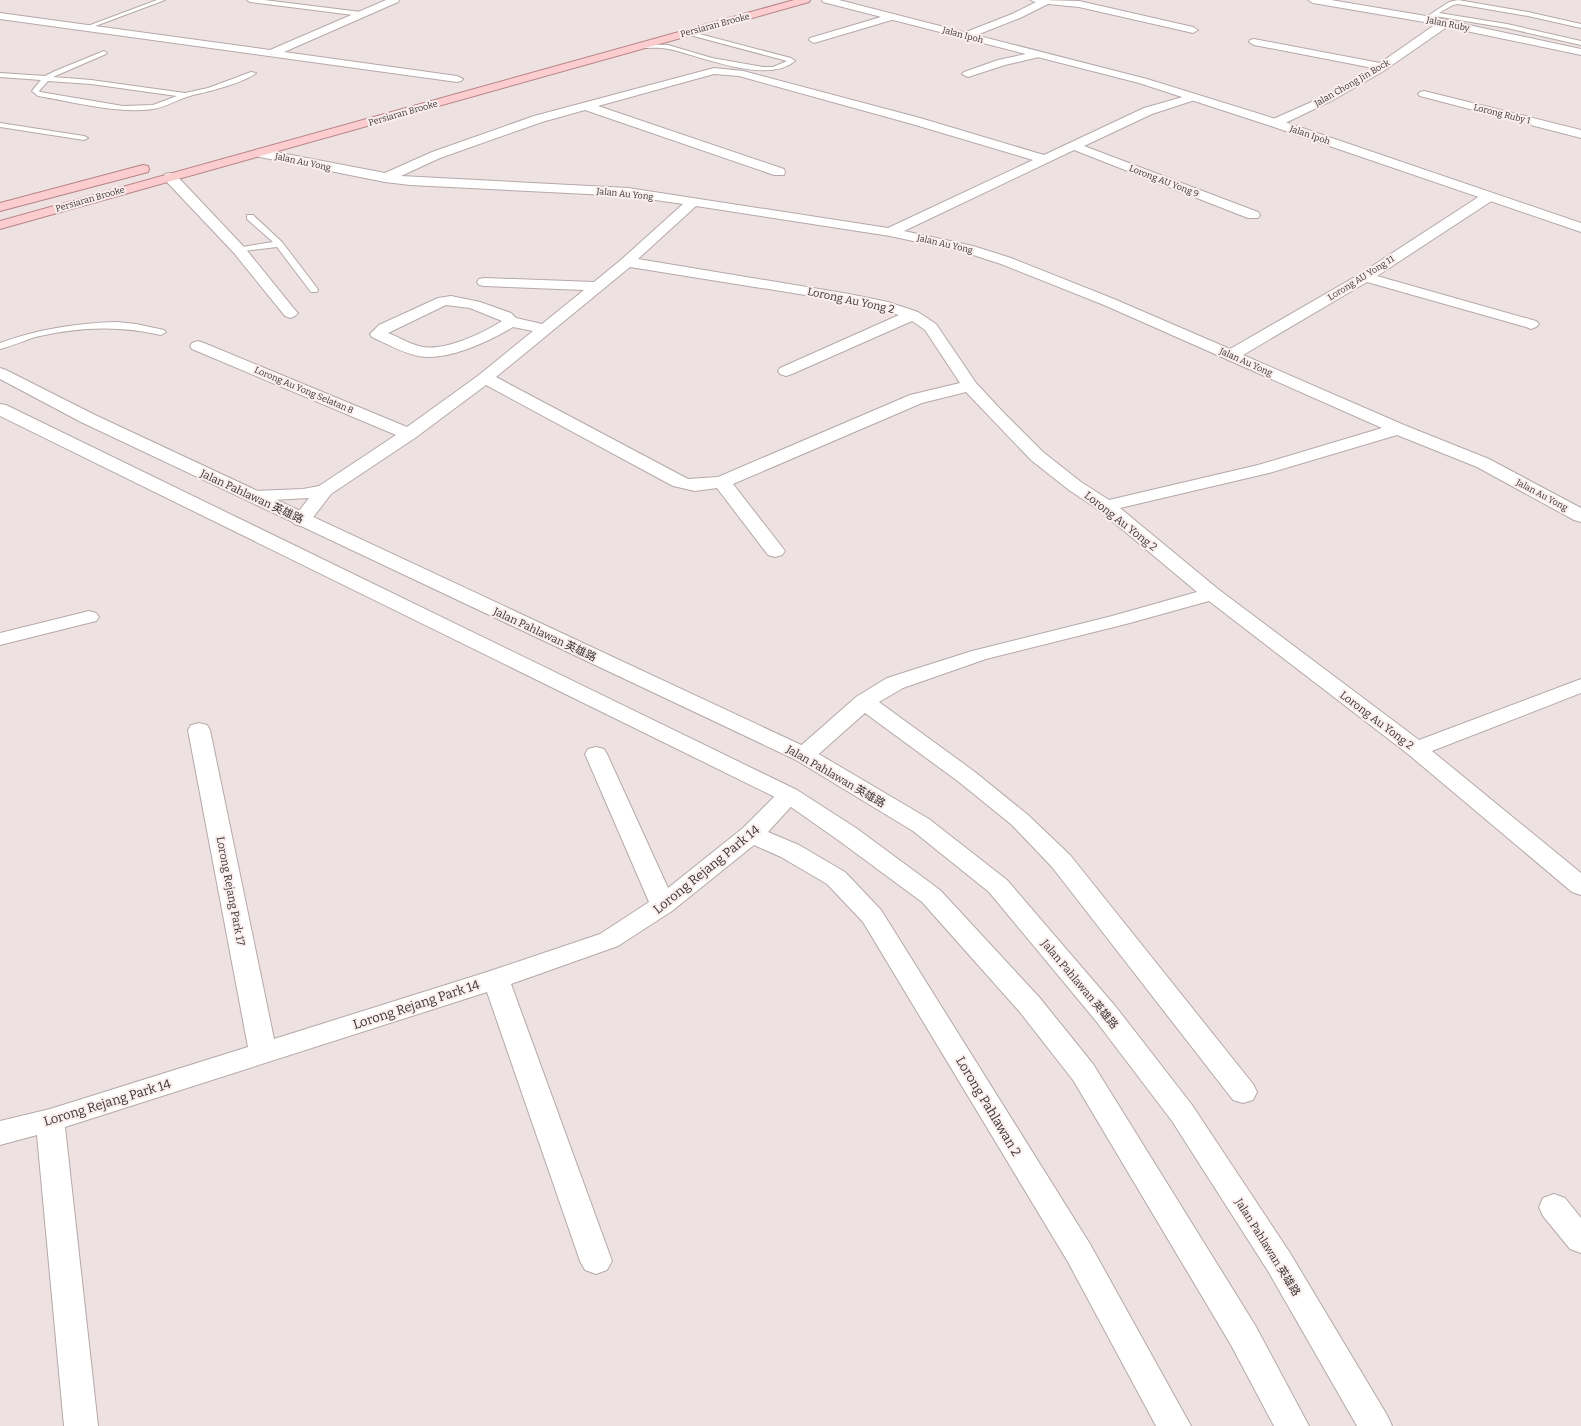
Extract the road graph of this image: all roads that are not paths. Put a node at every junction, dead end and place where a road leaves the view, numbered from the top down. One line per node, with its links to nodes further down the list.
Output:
1 (162, 0): 20 (lane)
2 (250, 0): 11 (lane)
3 (394, 0): 11 (street)
4 (770, 0): 48 (main road, Persiaran Brooke)
5 (805, 0): 23 (main road, Persiaran Brooke)
6 (827, 0): 14 (street, Jalan Ipoh)
7 (1034, 0): 9 (lane)
8 (1314, 0): 10 (street, Jalan Ruby)
9 (1048, 1): 21 (street); 25 (street)
10 (1338, 2): 15 (street, Jalan Ruby)
11 (361, 14): 35 (street)
12 (1528, 14): 15 (lane); 16 (lane); 18 (lane)
13 (0, 16): 20 (street)
14 (891, 17): 25 (street, Jalan Ipoh); 27 (street)
15 (1430, 17): 17 (street, Jalan Ruby); 18 (lane)
16 (1562, 22): 19 (lane); 24 (lane)
17 (1445, 23): 22 (street, Jalan Ruby); 39 (street, Jalan Chong Jin Bock)
18 (1507, 26): 22 (lane); 24 (lane)
19 (1581, 26)
20 (88, 27): 35 (street)
21 (1193, 30)
22 (1493, 32): 34 (street, Jalan Ruby)
23 (688, 33): 26 (lane); 32 (main road, Persiaran Brooke)
24 (1539, 34): 30 (lane)
25 (965, 36): 37 (street, Jalan Ipoh)
26 (710, 39): 29 (lane); 38 (lane)
27 (814, 40)
28 (1254, 42): 39 (street)
29 (696, 43)
30 (1581, 43)
31 (689, 45): 33 (lane)
32 (638, 46): 33 (lane); 55 (main road, Persiaran Brooke)
33 (674, 49): 38 (lane)
34 (1581, 52)
35 (272, 53): 44 (street)
36 (104, 54): 43 (lane)
37 (1035, 54): 41 (street, Jalan Ipoh); 47 (street, Jalan Ipoh)
38 (728, 67): 49 (street); 56 (street)
39 (1382, 67): 50 (street, Jalan Chong Jin Bock)
40 (253, 73): 46 (lane)
41 (968, 74)
42 (0, 75): 43 (lane)
43 (46, 79): 46 (lane); 46 (lane)
44 (457, 79)
45 (1424, 94): 52 (street, Lorong Ruby 1)
46 (185, 95)
47 (1194, 97): 50 (street, Jalan Ipoh); 54 (street)
48 (384, 105)
49 (586, 106): 58 (street); 60 (street)
50 (1275, 123): 61 (street, Jalan Ipoh)
51 (2, 126): 53 (lane)
52 (1581, 134)
53 (84, 138)
54 (1074, 146): 56 (street); 64 (street, Lorong AU Yong 9)
55 (260, 153): 59 (main road, Persiaran Brooke); 60 (street, Jalan Au Yong)
56 (1043, 159): 69 (street)
57 (154, 166): 63 (main road, Persiaran Brooke)
58 (779, 172)
59 (170, 177): 65 (main road, Persiaran Brooke); 72 (street)
60 (385, 178): 62 (street, Jalan Au Yong)
61 (1488, 197): 68 (street, Jalan Ipoh); 74 (street, Lorong AU Yong 11)
62 (692, 203): 69 (street, Jalan Au Yong); 73 (street)
63 (0, 207)
64 (1253, 216)
65 (29, 217): 67 (main road, Persiaran Brooke); 70 (main road)
66 (250, 217): 71 (lane)
67 (0, 225)
68 (1581, 228)
69 (890, 232): 86 (street, Jalan Au Yong)
70 (0, 233)
71 (279, 244): 72 (lane); 77 (lane)
72 (239, 250): 78 (street)
73 (627, 262): 76 (street); 79 (street, Lorong Au Yong 2)
74 (1365, 277): 81 (street); 86 (street, Lorong AU Yong 11)
75 (484, 282): 76 (street)
76 (596, 286): 82 (street)
77 (314, 290)
78 (290, 313)
79 (913, 315): 87 (street); 90 (street, Lorong Au Yong 2)
80 (511, 322): 80 (street); 82 (street)
81 (1531, 324)
82 (544, 329): 89 (street)
83 (160, 332): 84 (lane)
84 (0, 346)
85 (198, 346): 93 (street, Lorong Au Yong Selatan 8)
86 (1231, 355): 92 (street, Jalan Au Yong)
87 (786, 371)
88 (0, 374): 96 (street, Jalan Pahlawan 英雄路)
89 (485, 378): 93 (street); 94 (street)
90 (970, 386): 94 (street); 97 (street, Lorong Au Yong 2)
91 (0, 409): 110 (street)
92 (1398, 429): 97 (street); 98 (street, Jalan Au Yong)
93 (409, 434): 95 (street)
94 (722, 482): 100 (street)
95 (325, 490): 96 (street); 99 (street)
96 (252, 496): 99 (street, Jalan Pahlawan 英雄路)
97 (1106, 506): 101 (street, Lorong Au Yong 2)
98 (1581, 516)
99 (301, 520): 109 (street, Jalan Pahlawan 英雄路)
100 (775, 551)
101 (1211, 593): 105 (street); 107 (street, Lorong Au Yong 2)
102 (88, 617): 103 (street)
103 (0, 639)
104 (1581, 685): 107 (street)
105 (864, 702): 109 (street); 116 (street)
106 (199, 730): 115 (street, Lorong Rejang Park 17)
107 (1416, 749): 112 (street, Lorong Au Yong 2)
108 (596, 754): 113 (street)
109 (804, 755): 125 (street, Jalan Pahlawan 英雄路)
110 (789, 795): 111 (street, Lorong Rejang Park 14); 124 (street)
111 (752, 834): 113 (street, Lorong Rejang Park 14); 123 (street, Lorong Pahlawan 2)
112 (1581, 886)
113 (663, 905): 114 (street, Lorong Rejang Park 14)
114 (496, 979): 115 (street, Lorong Rejang Park 14); 121 (street)
115 (263, 1052): 117 (street, Lorong Rejang Park 14)
116 (1242, 1092)
117 (50, 1120): 118 (street, Lorong Rejang Park 14); 122 (street)
118 (0, 1133)
119 (1554, 1207): 120 (street)
120 (1581, 1240)
121 (596, 1261)
122 (81, 1426)
123 (1174, 1426)
124 (1292, 1426)
125 (1375, 1426)

